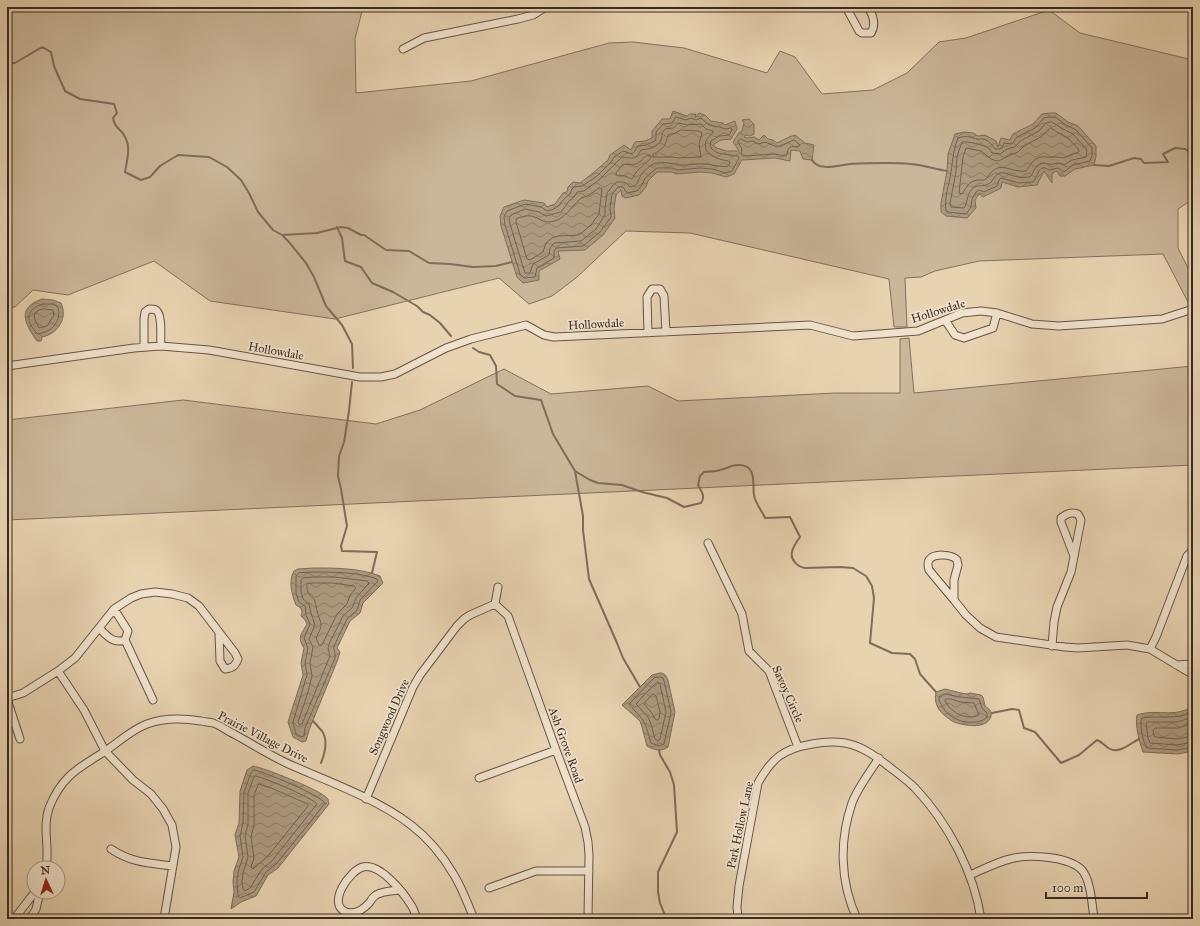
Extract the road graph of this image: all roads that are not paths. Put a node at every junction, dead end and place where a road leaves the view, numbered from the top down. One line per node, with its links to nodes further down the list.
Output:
1 (546, 7): 4 (street)
2 (846, 7): 3 (street)
3 (868, 7)
4 (403, 49)
5 (1193, 309): 6 (street, Hollowdale)
6 (997, 313): 7 (street, Hollowdale); 7 (street)
7 (945, 320): 8 (street, Hollowdale)
8 (666, 332): 9 (street, Hollowdale); 9 (street)
9 (648, 333): 10 (street, Hollowdale)
10 (160, 346): 11 (street, Hollowdale); 11 (street)
11 (144, 347): 12 (street, Hollowdale)
12 (7, 366)
13 (708, 542): 33 (street, Savoy Circle)
14 (1193, 550): 15 (street)
15 (1190, 555): 25 (street)
16 (1074, 556): 16 (street); 24 (street)
17 (498, 587): 19 (street)
18 (954, 600): 18 (street); 24 (street)
19 (495, 604): 34 (street, Ash Grove Road); 38 (street, Songwood Drive)
20 (114, 609): 21 (street); 22 (street); 23 (street)
21 (98, 628): 23 (street); 28 (street)
22 (219, 633)
23 (125, 640): 31 (street)
24 (1052, 646): 25 (street)
25 (1150, 648): 27 (street)
26 (1193, 664): 27 (street)
27 (1176, 665): 29 (street)
28 (58, 671): 30 (street); 35 (street)
29 (1193, 674)
30 (7, 698): 32 (street)
31 (153, 700)
32 (20, 739)
33 (798, 747): 36 (street, Park Hollow Lane); 54 (street, Park Hollow Lane)
34 (556, 750): 37 (street); 42 (street, Ash Grove Road)
35 (105, 751): 38 (street, Prairie Village Drive); 40 (street, Prairie Village Drive); 41 (street)
36 (879, 758): 43 (street, Park Hollow Lane); 55 (street)
37 (479, 778)
38 (366, 798): 52 (street, Prairie Village Drive)
39 (111, 849): 41 (street)
40 (47, 860)
41 (173, 866): 50 (street)
42 (589, 871): 44 (street); 53 (street, Ash Grove Road)
43 (970, 875): 56 (street, Park Hollow Lane); 57 (street)
44 (489, 888)
45 (400, 890): 45 (street); 51 (street)
46 (29, 900): 48 (street)
47 (38, 900): 49 (street)
48 (14, 919)
49 (30, 919)
50 (164, 919)
51 (417, 919)
52 (474, 919)
53 (588, 919)
54 (738, 919)
55 (857, 919)
56 (981, 919)
57 (1094, 919)

